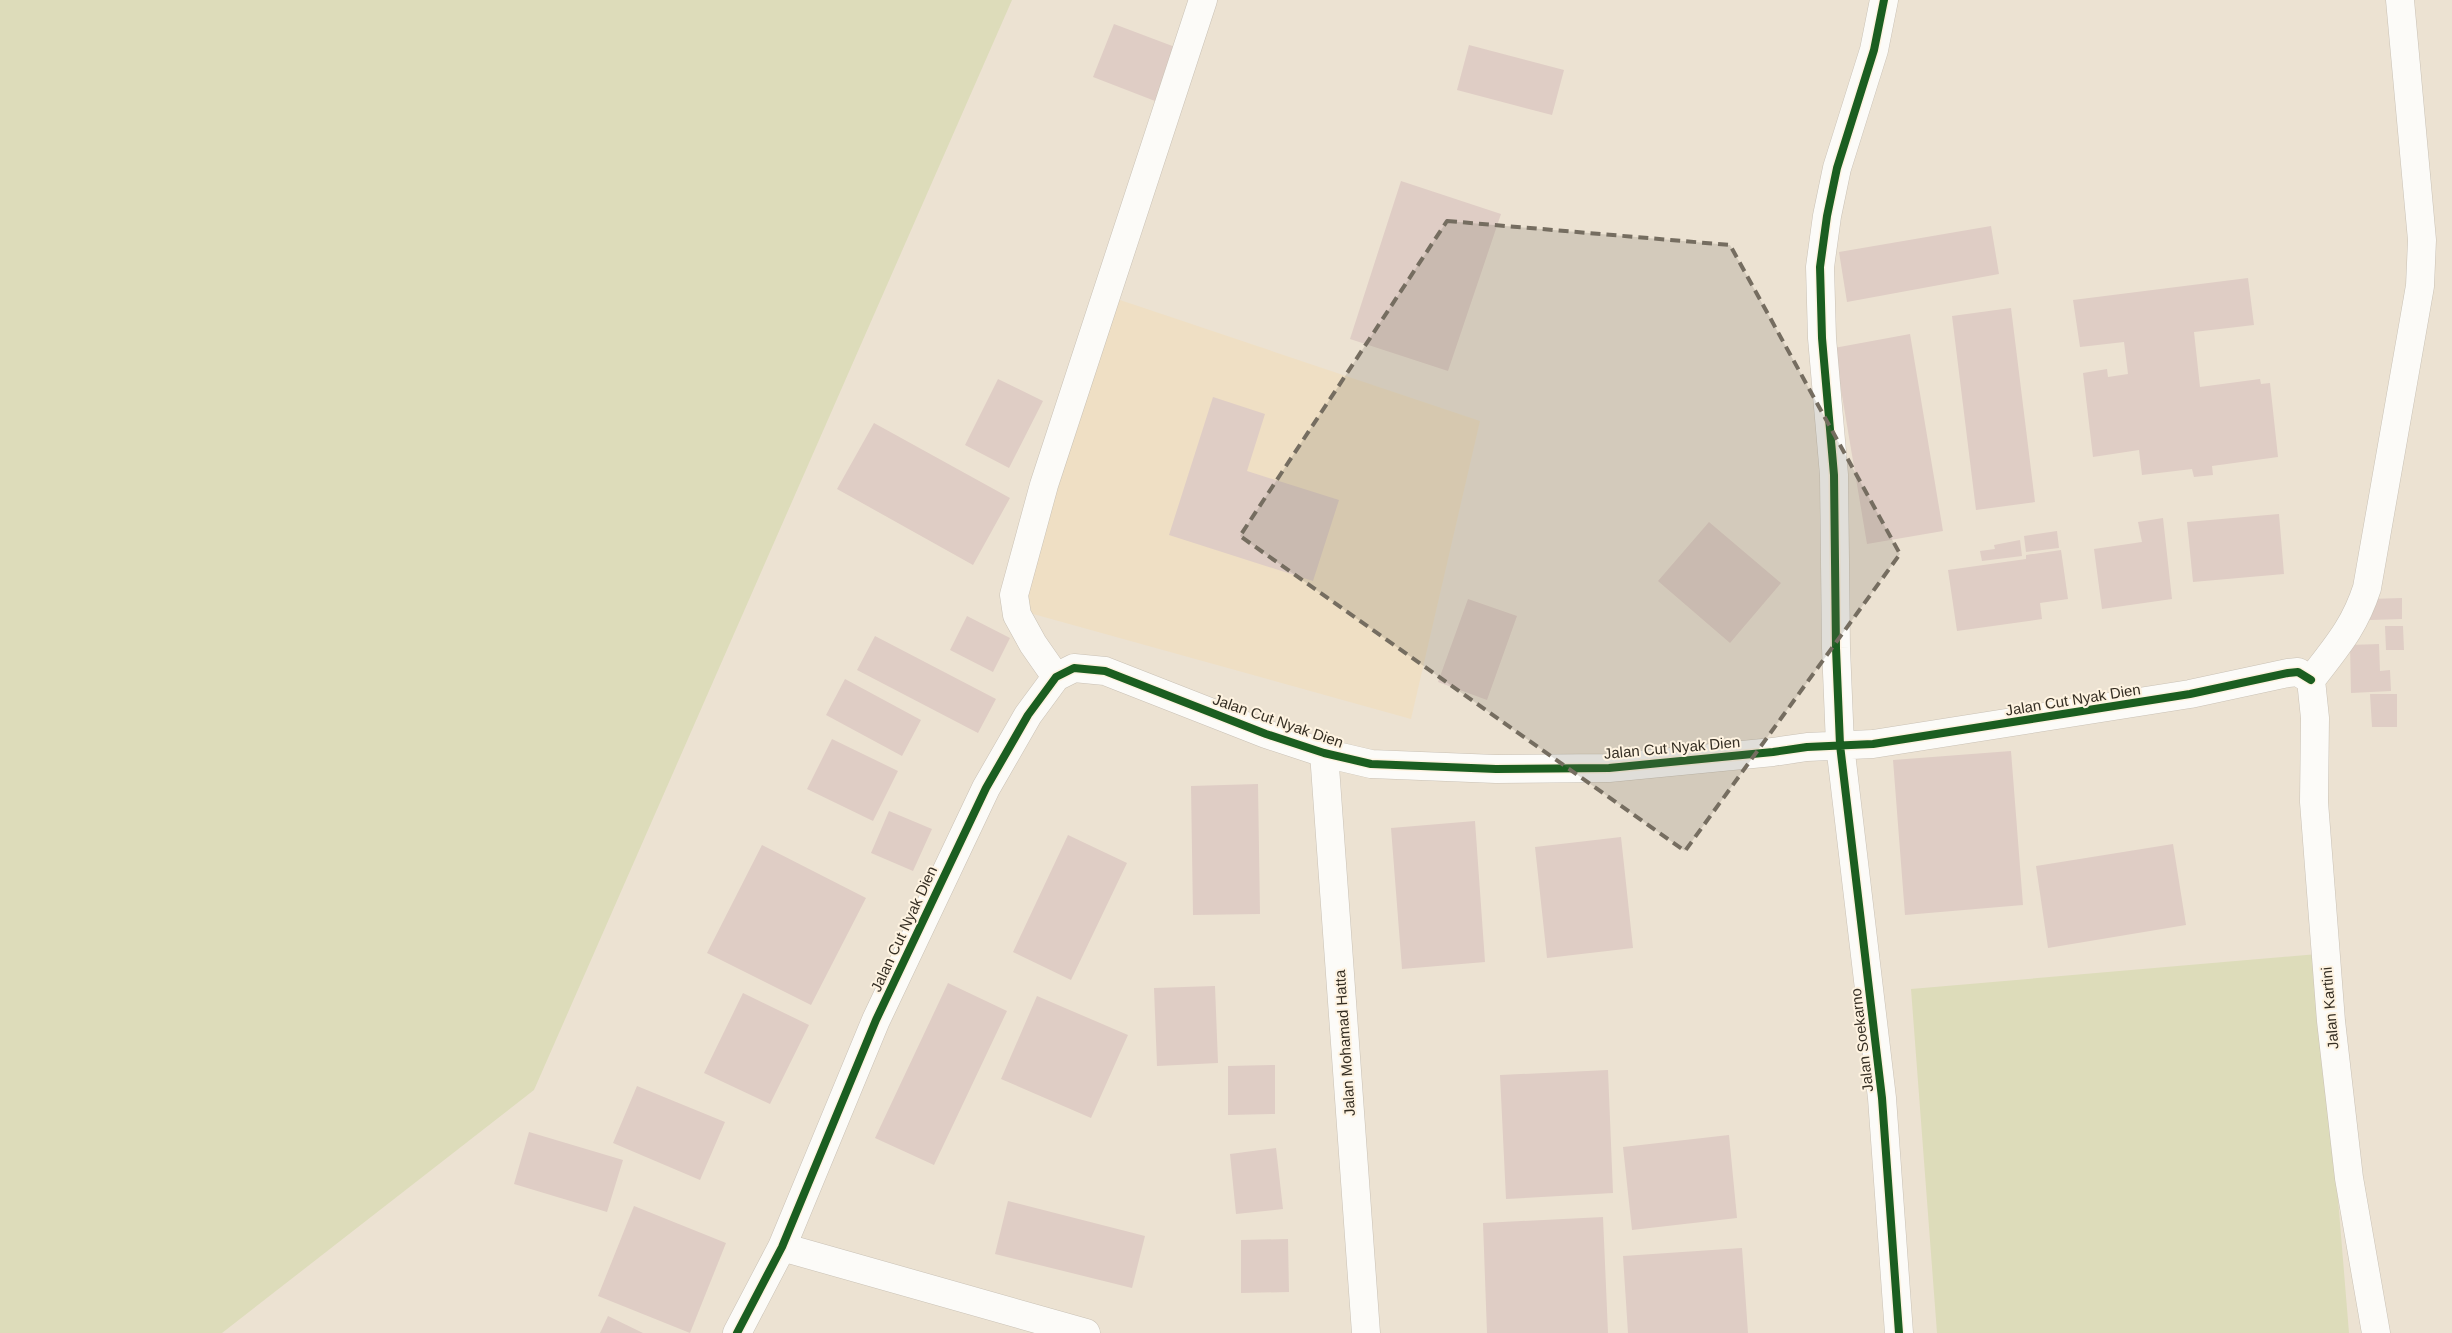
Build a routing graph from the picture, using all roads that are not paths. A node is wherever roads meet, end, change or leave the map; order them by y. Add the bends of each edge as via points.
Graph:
1 (1203, 0) edge
2 (1884, 0) edge
3 (2400, 0) edge
4 (1056, 677) junction
5 (2311, 680) junction
6 (1840, 745) junction
7 (1324, 753) junction
8 (782, 1247) junction
9 (738, 1333) edge
10 (1086, 1333) edge
11 (1366, 1333) edge
12 (1899, 1333) edge
13 (2376, 1333) edge

1 - 4 street via 1044,485 1014,595 1017,615
2 - 6 street, Jalan Soekarno via 1874,50 1837,168 1820,267 1822,338 1834,475
3 - 5 street via 2422,232 2420,286 2367,588 2350,630
4 - 7 street, Jalan Cut Nyak Dien via 1074,668 1105,671 1266,734
4 - 8 street, Jalan Cut Nyak Dien via 1028,715 986,788 876,1020
5 - 6 street, Jalan Cut Nyak Dien via 2298,672 2288,672 2068,716 1874,744
5 - 13 street, Jalan Kartini via 2315,718 2314,802 2331,1021 2349,1178
6 - 7 street, Jalan Cut Nyak Dien via 1609,768 1496,769 1371,764
6 - 12 street, Jalan Soekarno via 1882,1098
7 - 11 street, Jalan Mohamad Hatta
8 - 9 street, Jalan Cut Nyak Dien
8 - 10 street

